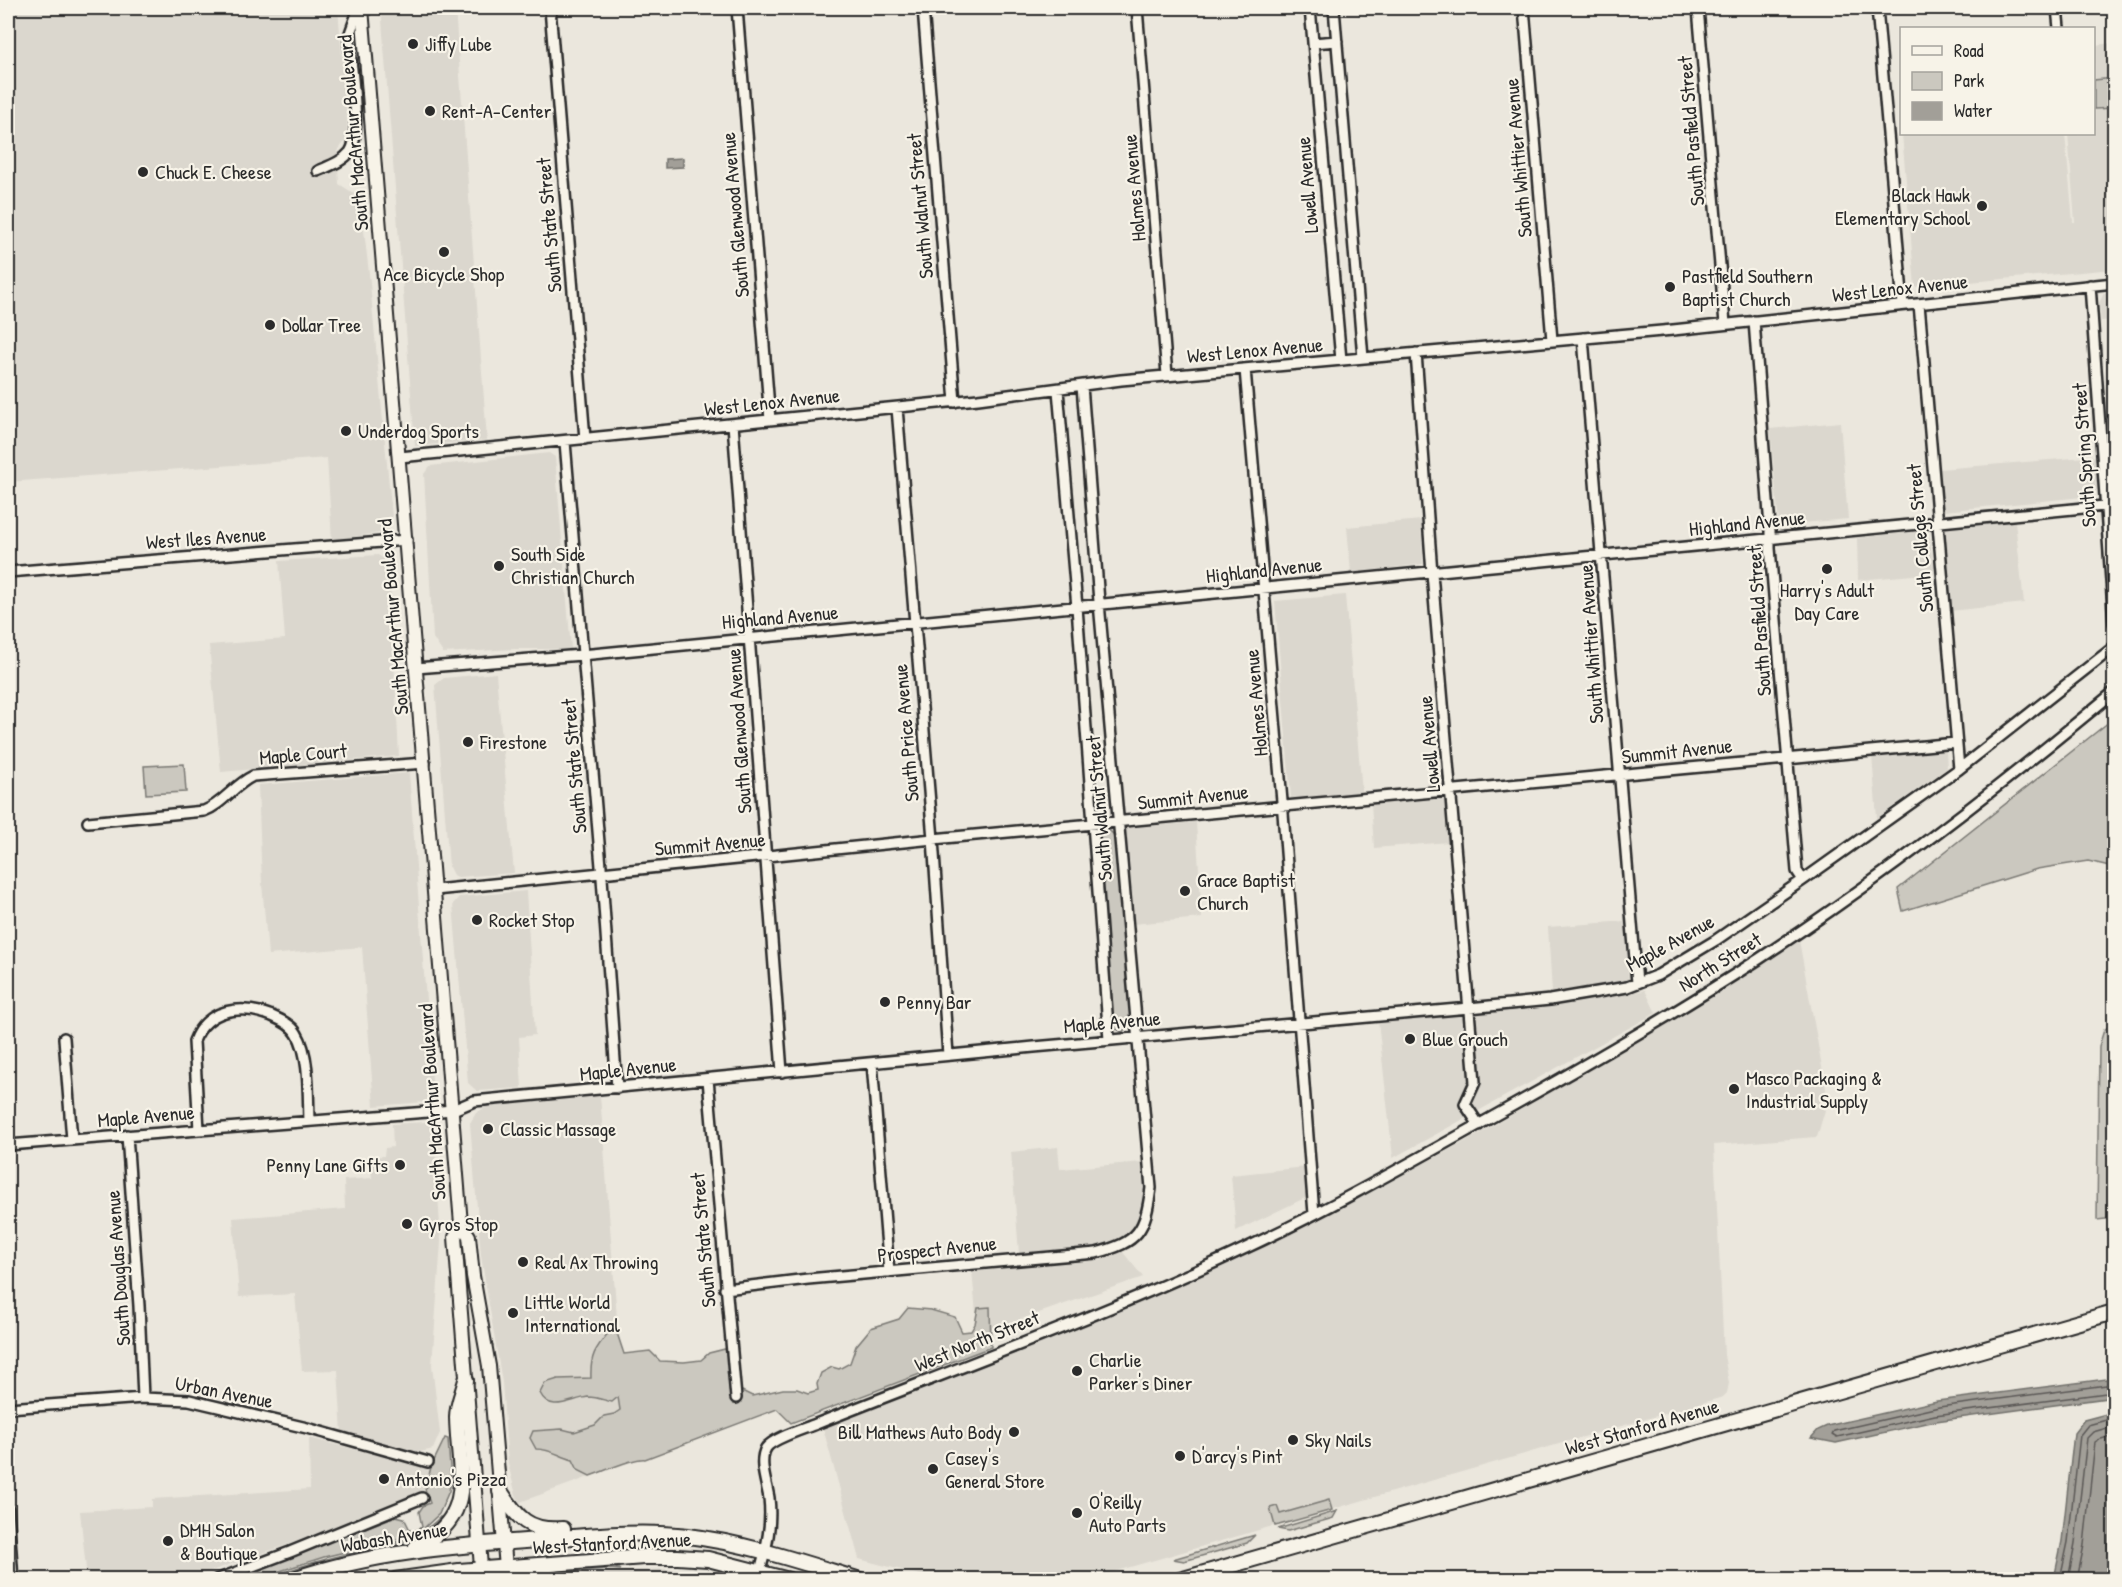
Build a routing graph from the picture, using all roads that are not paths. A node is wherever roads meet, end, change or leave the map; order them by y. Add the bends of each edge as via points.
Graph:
1 (360, 8) edge
2 (550, 8) edge
3 (736, 8) edge
4 (923, 8) edge
5 (1137, 8) edge
6 (1310, 8) edge
7 (1334, 8) edge
8 (1524, 8) edge
9 (1698, 8) edge
10 (1877, 8) edge
11 (2057, 8) edge
12 (2059, 27) edge
13 (1337, 41) junction
14 (1313, 43) junction
15 (318, 171) dead end
16 (2115, 283) edge
17 (2090, 285) junction
18 (1919, 304) junction
19 (1903, 305) junction
20 (1754, 321) junction
21 (1725, 324) junction
22 (1583, 338) junction
23 (1552, 340) junction
24 (1416, 353) junction
25 (1363, 358) junction
26 (1341, 360) junction
27 (1245, 369) junction
28 (1167, 370) junction
29 (1082, 386) junction
30 (1058, 390) junction
31 (954, 402) junction
32 (897, 408) junction
33 (770, 420) junction
34 (733, 424) junction
35 (585, 439) junction
36 (565, 442) junction
37 (400, 458) junction
38 (2110, 505) edge
39 (1936, 522) junction
40 (1770, 539) junction
41 (407, 540) junction
42 (1602, 556) junction
43 (8, 572) edge
44 (1432, 573) junction
45 (1264, 588) junction
46 (1099, 604) junction
47 (1077, 606) junction
48 (916, 622) junction
49 (2115, 623) edge
50 (750, 638) junction
51 (2115, 646) edge
52 (582, 655) junction
53 (416, 668) junction
54 (2115, 692) edge
55 (1956, 743) junction
56 (1787, 759) junction
57 (425, 763) junction
58 (1959, 769) junction
59 (1619, 775) junction
60 (1451, 790) junction
61 (1282, 806) junction
62 (88, 822) dead end
63 (1119, 823) junction
64 (1094, 825) junction
65 (933, 839) junction
66 (767, 857) junction
67 (601, 872) junction
68 (1803, 880) junction
69 (435, 890) junction
70 (1637, 983) junction
71 (1469, 1008) junction
72 (1300, 1024) junction
73 (64, 1038) dead end
74 (1137, 1038) junction
75 (1109, 1040) junction
76 (948, 1055) junction
77 (872, 1063) junction
78 (782, 1072) junction
79 (708, 1079) junction
80 (617, 1088) junction
81 (453, 1110) junction
82 (309, 1121) junction
83 (1479, 1125) junction
84 (199, 1130) junction
85 (127, 1135) junction
86 (72, 1140) junction
87 (8, 1145) edge
88 (1314, 1214) junction
89 (461, 1224) junction
90 (1142, 1226) joint
91 (889, 1272) junction
92 (725, 1289) junction
93 (2115, 1312) edge
94 (466, 1380) junction
95 (143, 1398) junction
96 (736, 1398) dead end
97 (8, 1408) edge
98 (428, 1462) dead end
99 (500, 1491) junction
100 (422, 1498) dead end
101 (8, 1509) edge
102 (623, 1533) junction
103 (504, 1542) junction
104 (479, 1544) junction
105 (765, 1552) junction
106 (394, 1553) junction
107 (555, 1564) junction
108 (760, 1571) junction
109 (506, 1574) edge
110 (481, 1575) edge
111 (13, 1580) edge
112 (216, 1580) edge
113 (291, 1580) edge
114 (395, 1580) edge
115 (535, 1580) edge
116 (789, 1580) edge
117 (860, 1580) edge
118 (1180, 1580) edge

1 - 15 street via 349,42 354,144 343,158
1 - 37 main road, South MacArthur Boulevard
2 - 35 street, South State Street
3 - 33 street, South Glenwood Avenue
4 - 31 street, South Walnut Street
5 - 28 street, Holmes Avenue
6 - 14 street, Lowell Avenue
7 - 13 street
8 - 23 street, South Whittier Avenue
9 - 21 street, South Pasfield Street
10 - 19 street
11 - 12 street
13 - 14 street
13 - 25 street
14 - 26 street, Lowell Avenue
16 - 17 street, West Lenox Avenue
17 - 18 street, West Lenox Avenue
17 - 38 street, South Spring Street
18 - 19 street, West Lenox Avenue
18 - 39 street, South College Street
19 - 20 street, West Lenox Avenue
20 - 21 street, West Lenox Avenue
20 - 40 street, South Pasfield Street
21 - 22 street, West Lenox Avenue
22 - 23 street, West Lenox Avenue
22 - 42 street, South Whittier Avenue
23 - 24 street, West Lenox Avenue
24 - 25 street, West Lenox Avenue
24 - 44 street, Lowell Avenue
25 - 26 street, West Lenox Avenue
26 - 27 street, West Lenox Avenue
27 - 28 street, West Lenox Avenue
27 - 45 street, Holmes Avenue
28 - 29 street, West Lenox Avenue
29 - 30 street, West Lenox Avenue
29 - 46 street, South Walnut Street
30 - 31 street, West Lenox Avenue
30 - 47 street, South Walnut Street
31 - 32 street, West Lenox Avenue
32 - 33 street, West Lenox Avenue
32 - 48 street, South Price Avenue
33 - 34 street, West Lenox Avenue
34 - 35 street, West Lenox Avenue
34 - 50 street, South Glenwood Avenue
35 - 36 street, West Lenox Avenue
36 - 37 street, West Lenox Avenue
36 - 52 street, South State Street
37 - 41 main road, South MacArthur Boulevard
38 - 39 street, Highland Avenue
38 - 49 street, South Spring Street
39 - 40 street, Highland Avenue
39 - 55 street, South College Street
40 - 42 street, Highland Avenue
40 - 56 street, South Pasfield Street
41 - 43 street, West Iles Avenue
41 - 53 main road, South MacArthur Boulevard
42 - 44 street, Highland Avenue
42 - 59 street, South Whittier Avenue
44 - 45 street, Highland Avenue
44 - 60 street, Lowell Avenue
45 - 46 street, Highland Avenue
45 - 61 street, Holmes Avenue
46 - 47 street, Highland Avenue
46 - 63 street, South Walnut Street
47 - 48 street, Highland Avenue
47 - 64 street, South Walnut Street
48 - 50 street, Highland Avenue
48 - 65 street, South Price Avenue
50 - 52 street, Highland Avenue
50 - 66 street, South Glenwood Avenue
51 - 58 street, Maple Avenue
52 - 53 street, Highland Avenue
52 - 67 street, South State Street
53 - 57 main road, South MacArthur Boulevard
54 - 83 street, North Street via 1959,817 1777,947 1640,1033
55 - 56 street, Summit Avenue
55 - 58 street, South College Street
56 - 59 street, Summit Avenue
56 - 68 street, South Pasfield Street via 1797,871
57 - 62 street, Maple Court via 253,776 204,811
57 - 69 main road, South MacArthur Boulevard
58 - 68 street, Maple Avenue
59 - 60 street, Summit Avenue
59 - 70 street, South Whittier Avenue
60 - 61 street, Summit Avenue
60 - 71 street, Lowell Avenue
61 - 63 street, Summit Avenue
61 - 72 street, Holmes Avenue
63 - 64 street, Summit Avenue
63 - 74 street, South Walnut Street
64 - 65 street, Summit Avenue
64 - 75 street, South Walnut Street
65 - 66 street, Summit Avenue
65 - 76 street, South Price Avenue
66 - 67 street, Summit Avenue
66 - 78 street, South Glenwood Avenue
67 - 69 street, Summit Avenue
67 - 80 street, South State Street
68 - 70 street, Maple Avenue via 1716,940 1658,975
69 - 81 main road, South MacArthur Boulevard
70 - 71 street, Maple Avenue via 1614,991
71 - 72 street, Maple Avenue
71 - 83 street, Lowell Avenue via 1475,1082 1465,1104
72 - 74 street, Maple Avenue
72 - 88 street, Holmes Avenue
73 - 86 street
74 - 75 street, Maple Avenue
74 - 90 street, South Walnut Street via 1151,1188
75 - 76 street, Maple Avenue
76 - 77 street, Maple Avenue
77 - 78 street, Maple Avenue
77 - 91 street
78 - 79 street, Maple Avenue
79 - 80 street, Maple Avenue
79 - 92 street, South State Street
80 - 81 street, Maple Avenue via 474,1101
81 - 82 street, Maple Avenue
81 - 89 main road, South MacArthur Boulevard
82 - 84 street, Maple Avenue
82 - 84 street via 304,1057 298,1036 279,1019 239,1009 208,1019 194,1041
83 - 88 street, North Street
84 - 85 street, Maple Avenue
85 - 86 street, Maple Avenue
85 - 95 street, South Douglas Avenue
86 - 87 street, Maple Avenue
88 - 105 street, West North Street via 1208,1266 773,1443 766,1448 763,1467 770,1519
89 - 94 main road, South MacArthur Boulevard via 455,1237
89 - 99 main road, South MacArthur Boulevard via 470,1236 489,1366
90 - 91 street, Prospect Avenue via 1128,1242 1096,1253
91 - 92 street, Prospect Avenue
92 - 96 street, South State Street
93 - 118 main road, West Stanford Avenue
94 - 104 main road, South MacArthur Boulevard
94 - 106 main road via 457,1414 462,1477 458,1505 439,1533 414,1548
95 - 97 street, Urban Avenue
95 - 98 street, Urban Avenue via 189,1400
99 - 102 main road via 519,1517 540,1529 608,1525
99 - 103 main road, South MacArthur Boulevard
100 - 112 street
101 - 111 street
102 - 103 main road, West Stanford Avenue
102 - 105 main road, West Stanford Avenue via 689,1536
103 - 104 main road, Wabash Avenue
103 - 109 main road, South MacArthur Boulevard
104 - 106 main road, Wabash Avenue
104 - 110 main road, South MacArthur Boulevard
105 - 108 street, West North Street
105 - 117 main road, West Stanford Avenue
106 - 113 main road, Wabash Avenue
107 - 108 main road, West Stanford Avenue via 678,1557 708,1559
107 - 109 main road, West Stanford Avenue
107 - 115 main road
108 - 116 main road, West Stanford Avenue
109 - 110 main road
110 - 114 main road

